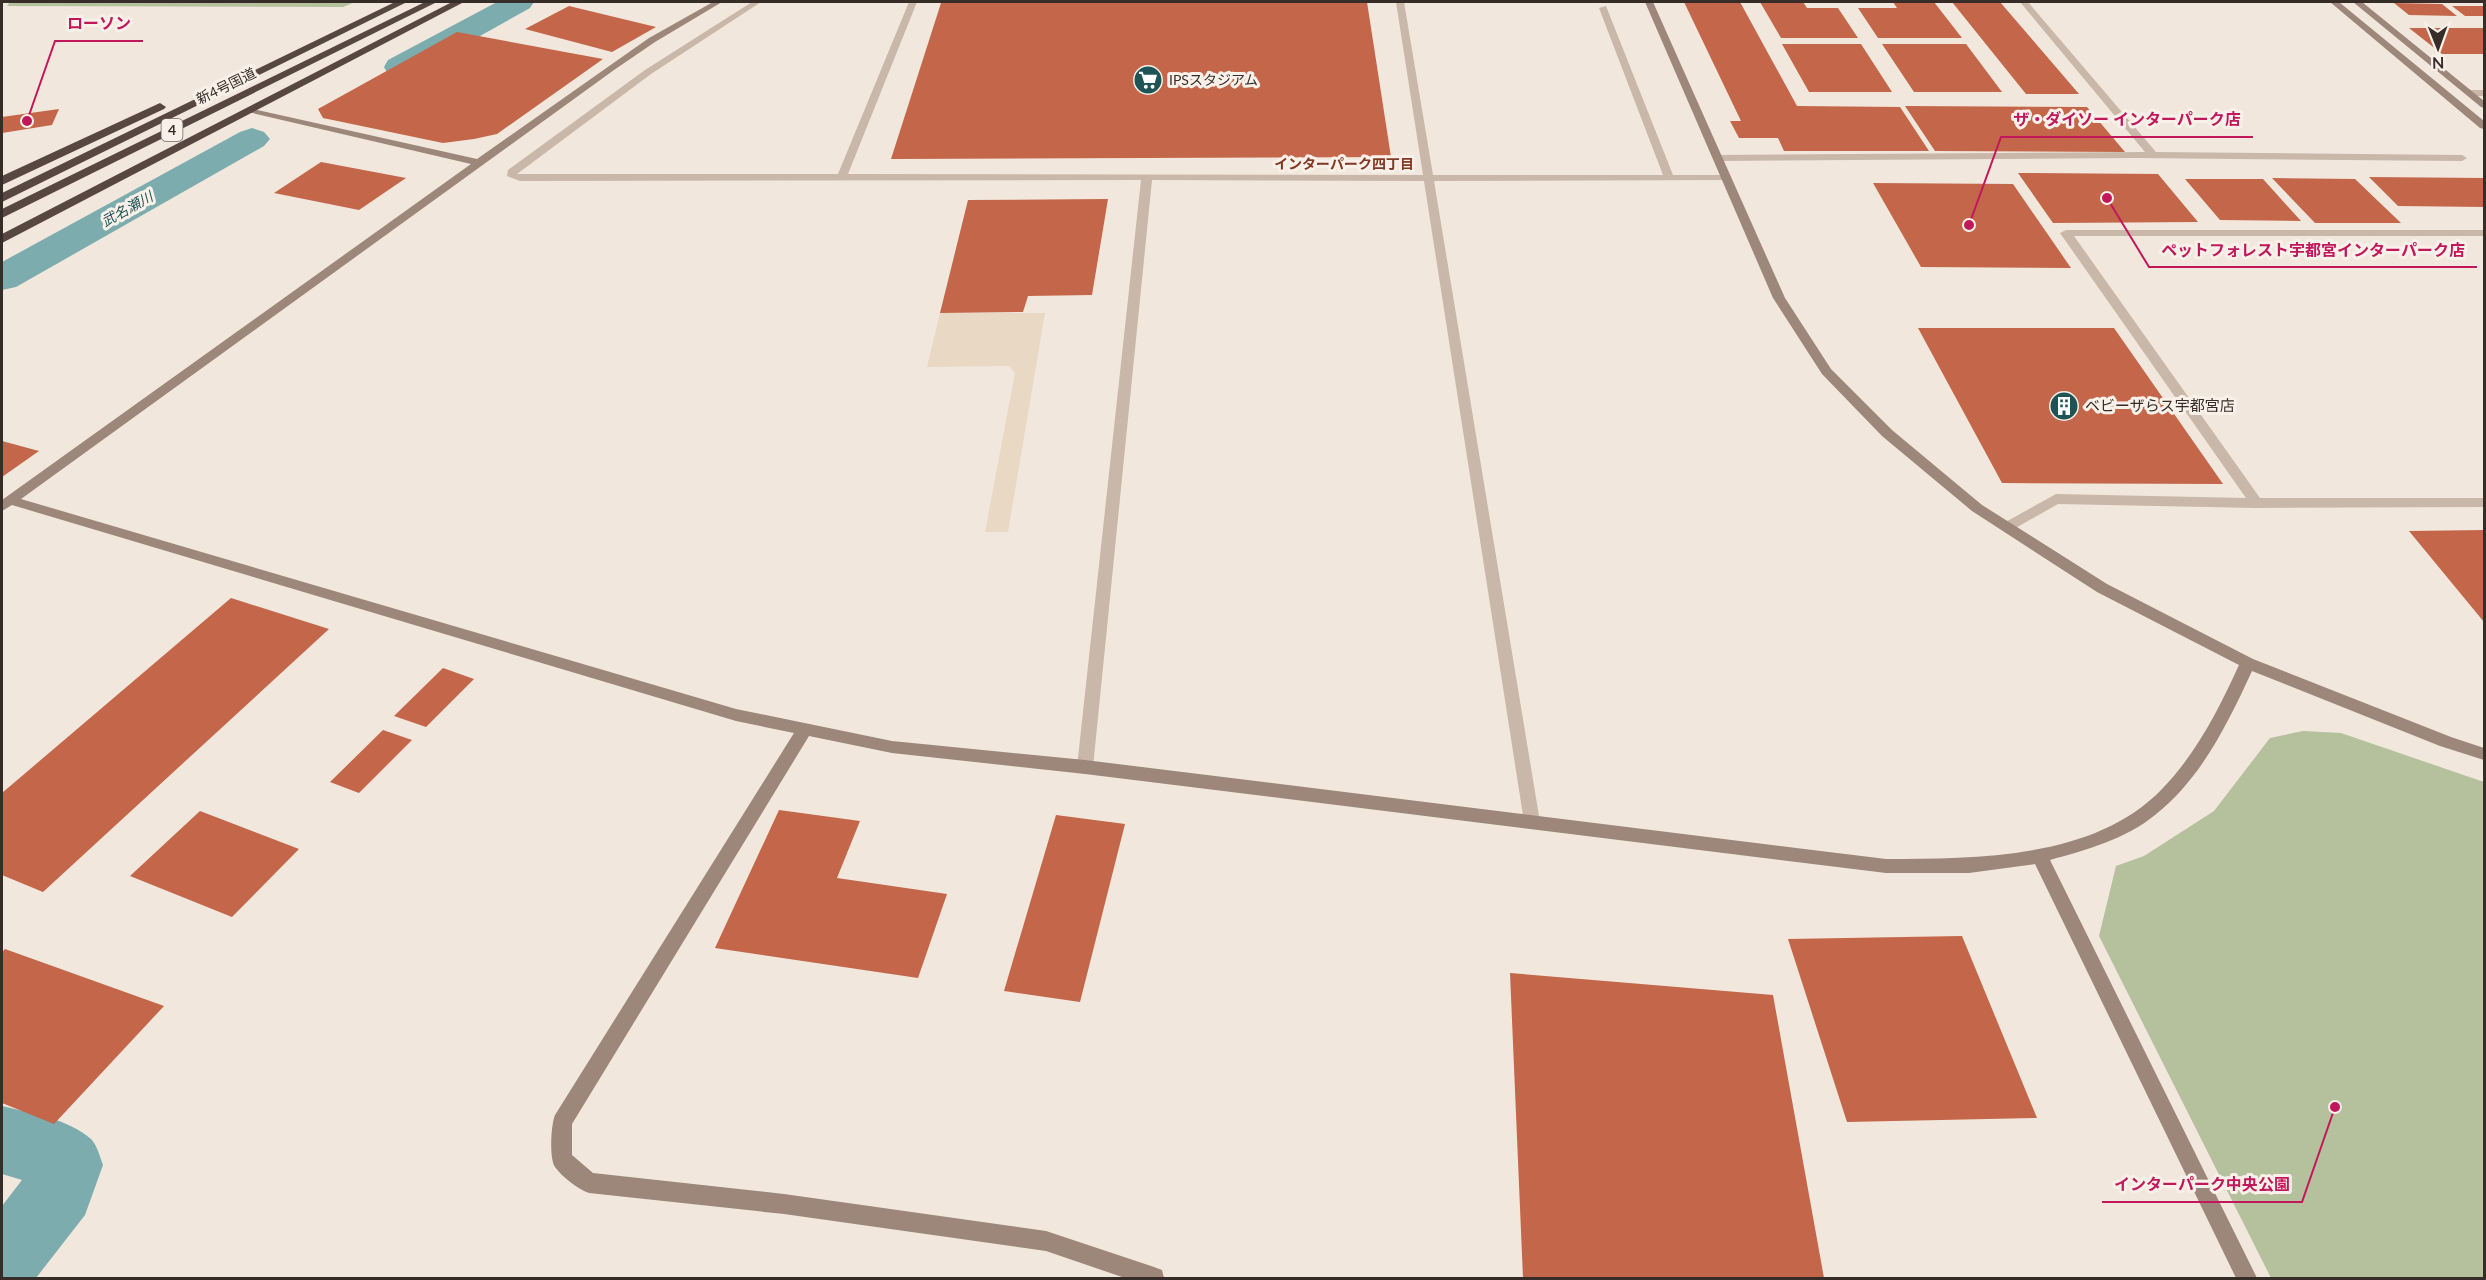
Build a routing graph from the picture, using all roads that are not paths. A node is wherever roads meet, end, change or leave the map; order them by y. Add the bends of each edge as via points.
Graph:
1 (377, 2) edge
2 (402, 2) edge
3 (432, 2) edge
4 (459, 2) edge
5 (718, 2) edge
6 (757, 2) edge
7 (913, 2) edge
8 (1400, 2) edge
9 (1648, 2) edge
10 (2024, 2) edge
11 (2334, 2) edge
12 (2357, 2) edge
13 (1603, 8) dead end
14 (2470, 93) junction
15 (2484, 93) edge
16 (2484, 105) edge
17 (251, 110) junction
18 (2484, 126) edge
19 (2152, 155) junction
20 (1718, 158) junction
21 (2462, 158) dead end
22 (480, 163) junction
23 (842, 177) junction
24 (1147, 178) junction
25 (1429, 178) junction
26 (1669, 178) junction
27 (1726, 178) junction
28 (2, 181) edge
29 (2, 198) edge
30 (2, 214) edge
31 (2484, 233) edge
32 (2, 239) edge
33 (6, 503) edge
34 (2256, 503) junction
35 (2484, 503) edge
36 (2007, 527) junction
37 (2248, 663) junction
38 (804, 731) junction
39 (2484, 754) edge
40 (1085, 767) junction
41 (1532, 822) junction
42 (2040, 855) junction
43 (1154, 1278) edge
44 (2247, 1278) edge

1 - 28 highway
2 - 29 highway, 新4号国道 / 4
3 - 30 highway, 新4号国道 / 4
4 - 17 highway
5 - 22 street via 619,62
6 - 23 street via 648,72 512,172 512,176
7 - 23 street
8 - 25 street
9 - 20 street
10 - 19 street
11 - 18 street
12 - 14 street
13 - 26 street
14 - 15 street
14 - 16 street
17 - 22 street
17 - 32 highway
19 - 20 street
19 - 21 street
20 - 27 street
22 - 33 street
23 - 24 street
24 - 25 street
24 - 40 street
25 - 26 street
25 - 41 street
26 - 27 street
27 - 36 street via 1779,298 1826,371 1887,433 1977,508
31 - 34 street via 2066,233
33 - 38 street via 736,715
34 - 35 street
34 - 36 street via 2056,499
36 - 37 street via 2102,588
37 - 39 street
37 - 42 street via 2199,757 2166,796 2124,826
38 - 40 street via 892,747
38 - 43 street via 562,1122 562,1160 589,1183 784,1204 1046,1242
40 - 41 street
41 - 42 street via 1886,866 1969,866
42 - 44 street

